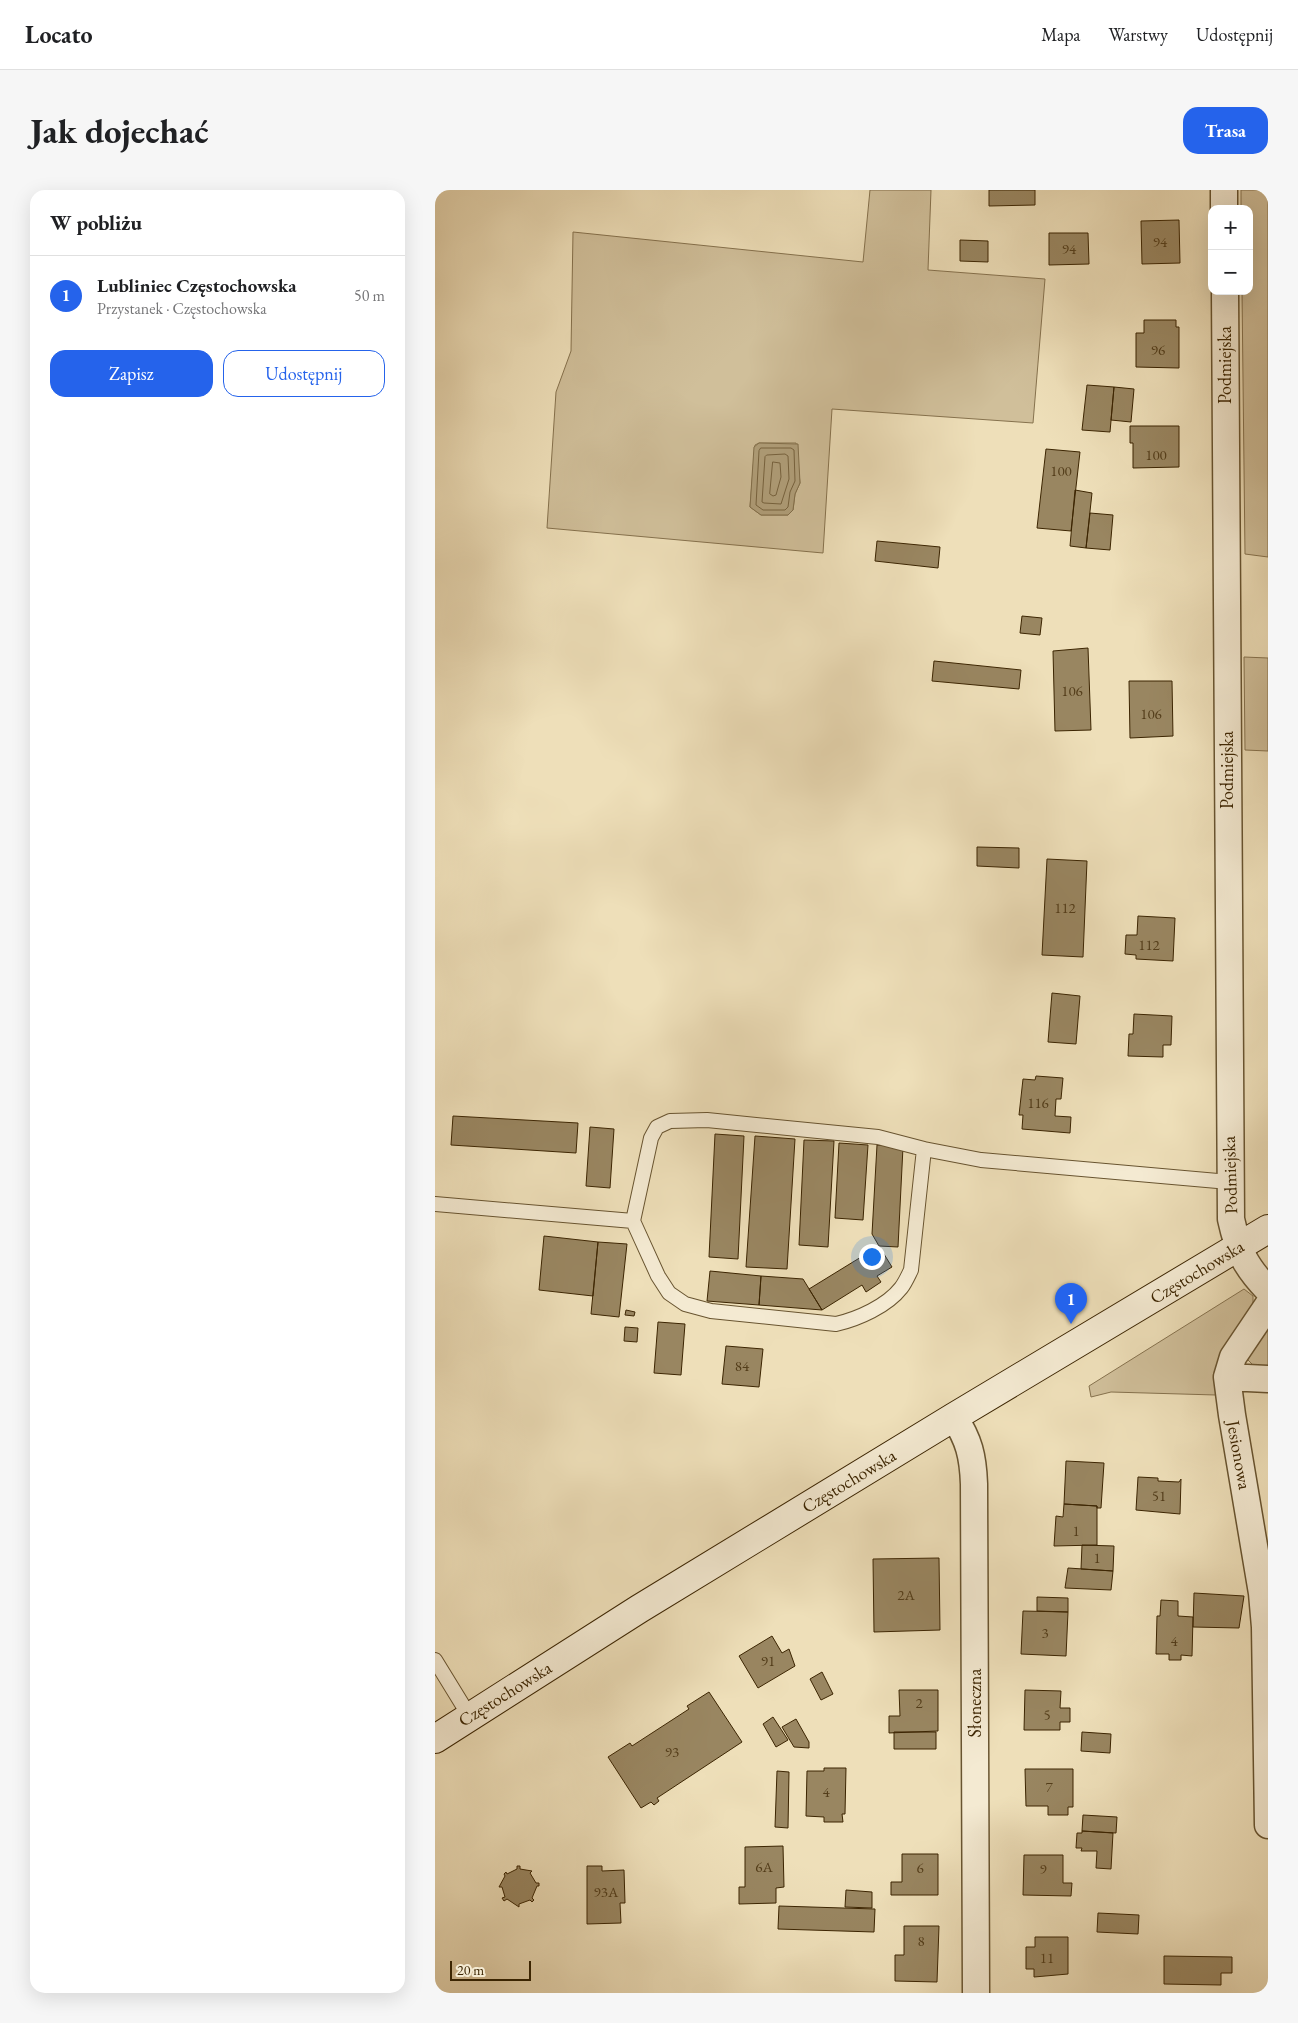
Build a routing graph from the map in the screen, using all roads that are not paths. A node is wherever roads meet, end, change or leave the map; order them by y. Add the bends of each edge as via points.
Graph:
1 (1224, 190) edge
2 (1224, 205) edge
3 (1225, 295) edge
4 (924, 1149) junction
5 (1229, 1182) junction
6 (435, 1204) edge
7 (633, 1221) junction
8 (1268, 1229) edge
9 (1238, 1248) junction
10 (1268, 1290) edge
11 (1268, 1305) edge
12 (1227, 1378) junction
13 (1268, 1379) edge
14 (954, 1417) junction
15 (435, 1660) edge
16 (470, 1716) junction
17 (435, 1739) edge
18 (1268, 1825) edge
19 (976, 1993) edge

1 - 2 street
3 - 5 street, Podmiejska
4 - 5 lane via 981,1160
4 - 7 lane via 878,1137 707,1120 670,1121 657,1127 651,1138
4 - 7 lane via 911,1270 903,1286 892,1298 852,1320 836,1324 711,1311 685,1304 669,1293 658,1276
5 - 9 street, Podmiejska via 1231,1219
6 - 7 lane
8 - 9 main road, Częstochowska
9 - 10 street, Podmiejska via 1253,1275
9 - 14 main road, Częstochowska
11 - 12 street, Jesionowa via 1233,1357
12 - 13 street
12 - 18 street, Jesionowa via 1262,1594
14 - 16 main road, Częstochowska
14 - 19 street, Słoneczna via 969,1446 974,1484
15 - 16 lane
16 - 17 main road, Częstochowska

